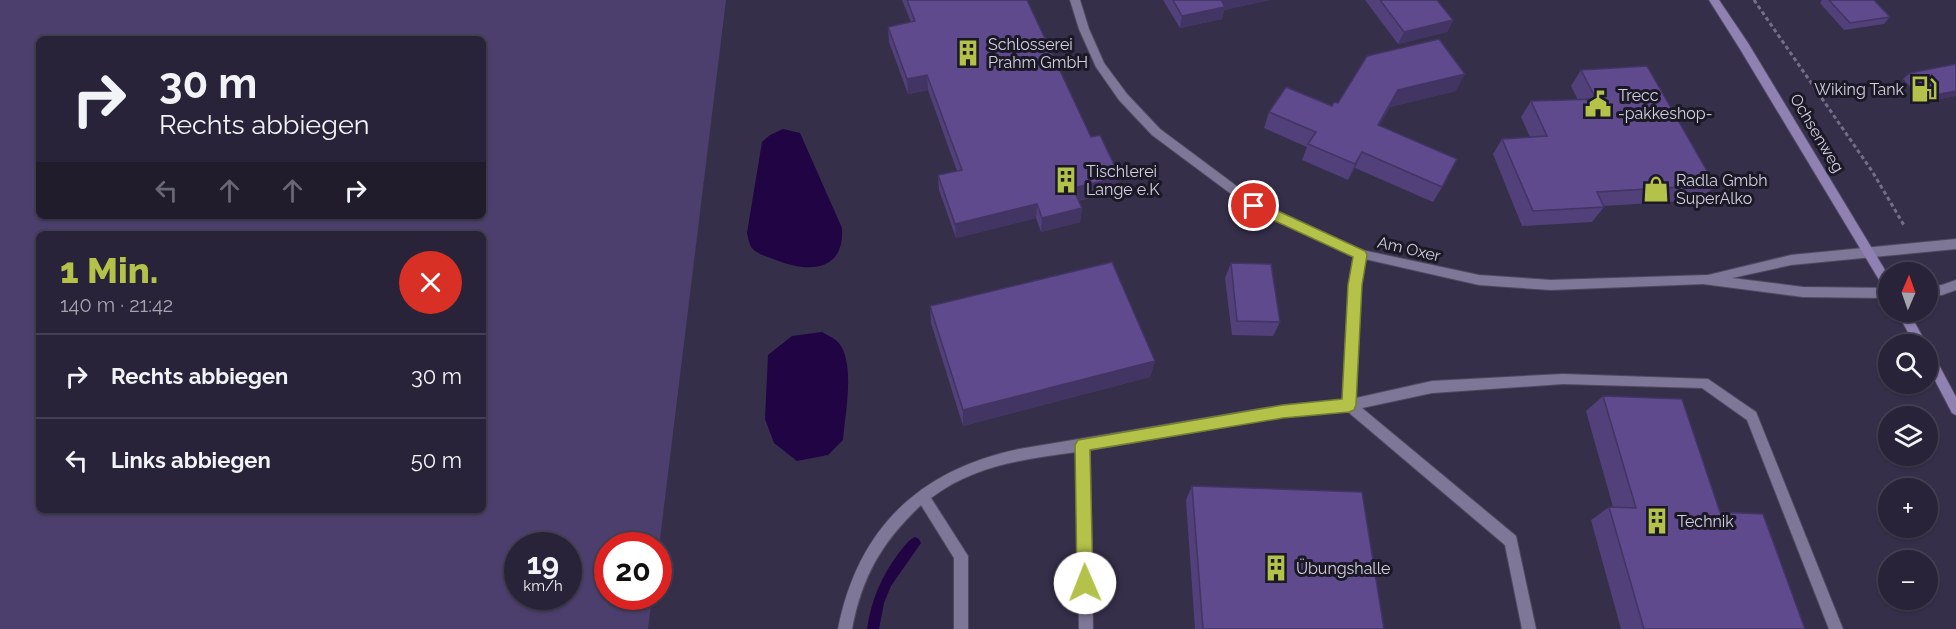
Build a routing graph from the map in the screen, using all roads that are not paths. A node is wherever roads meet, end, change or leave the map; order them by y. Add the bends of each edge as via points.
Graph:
1 (1075, 0) edge
2 (1714, 0) edge
3 (1956, 244) edge
4 (1870, 253) junction
5 (1360, 255) junction
6 (1878, 267) edge
7 (1703, 279) junction
8 (1956, 285) edge
9 (1938, 290) edge
10 (1878, 293) edge
11 (1938, 375) edge
12 (1349, 405) junction
13 (1956, 410) edge
14 (1083, 445) junction
15 (922, 496) junction
16 (845, 629) edge
17 (962, 629) edge
18 (1086, 629) edge
19 (1529, 629) edge
20 (1836, 629) edge

1 - 5 street, Am Oxer via 1100,64 1123,97 1156,132 1254,206
2 - 4 main road, Ochsenweg
3 - 4 street, Am Oxer
4 - 6 main road, Ochsenweg
4 - 7 street, Am Oxer via 1791,260
5 - 7 street, Am Oxer via 1491,281 1551,285
5 - 12 street
7 - 10 street, Am Oxer via 1803,291
8 - 9 street
11 - 13 main road
12 - 14 street via 1283,411
12 - 19 street via 1510,541
12 - 20 street via 1432,387 1563,379 1704,383 1752,416
14 - 15 street via 1019,454 959,472
14 - 18 street
15 - 16 street via 893,523 868,559 847,612
15 - 17 street via 961,556

